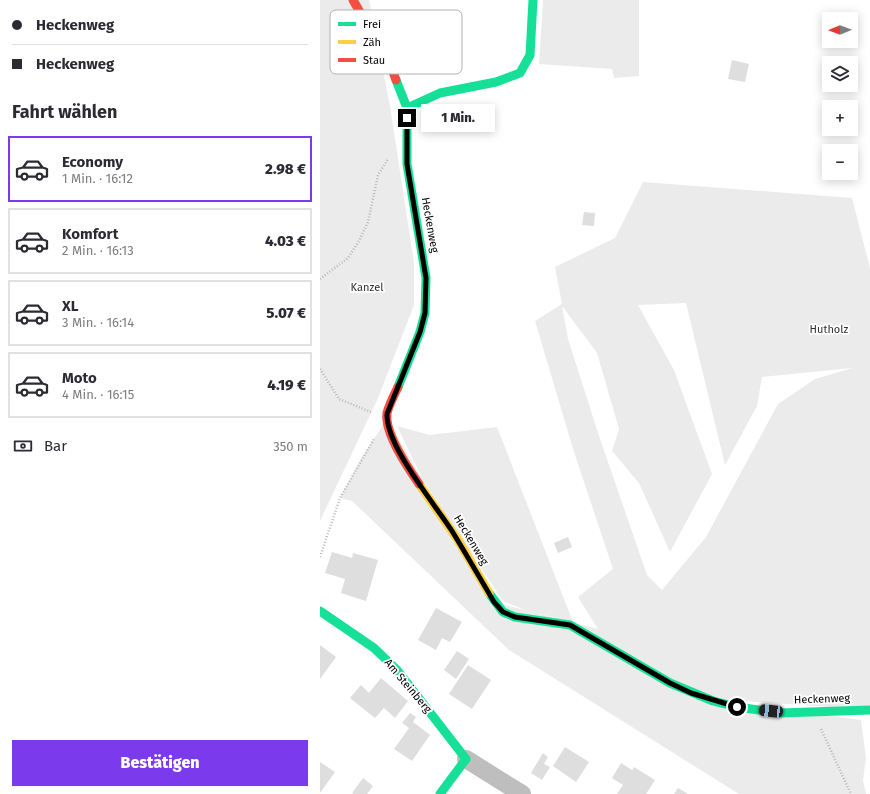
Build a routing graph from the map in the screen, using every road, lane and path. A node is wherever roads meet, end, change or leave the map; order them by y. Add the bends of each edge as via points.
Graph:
1 (353, 0) edge
2 (533, 0) edge
3 (359, 10) edge
4 (394, 74) edge
5 (407, 108) junction
6 (390, 155) dead end
7 (320, 279) edge
8 (320, 369) edge
9 (387, 419) junction
10 (320, 557) edge
11 (320, 612) edge
12 (870, 710) edge
13 (808, 711) junction
14 (466, 759) junction
15 (440, 794) edge
16 (522, 794) edge
17 (851, 794) edge

1 - 3 street, Heckenweg
2 - 5 street via 530,55 520,73 513,78 440,93
4 - 5 street, Heckenweg
5 - 9 street, Heckenweg via 407,164 426,278 425,313
6 - 7 path via 378,174 368,222 359,241 348,258
8 - 9 path via 340,398
9 - 10 path via 362,457 340,498
9 - 13 street, Heckenweg via 393,441 452,531 494,602 503,612 515,617 570,625 670,683 713,701 737,707 780,712
11 - 14 street, Am Steinberg via 374,648 397,670
12 - 13 street, Heckenweg
13 - 17 path via 815,716
14 - 15 street
14 - 16 street, Am Steinberg

